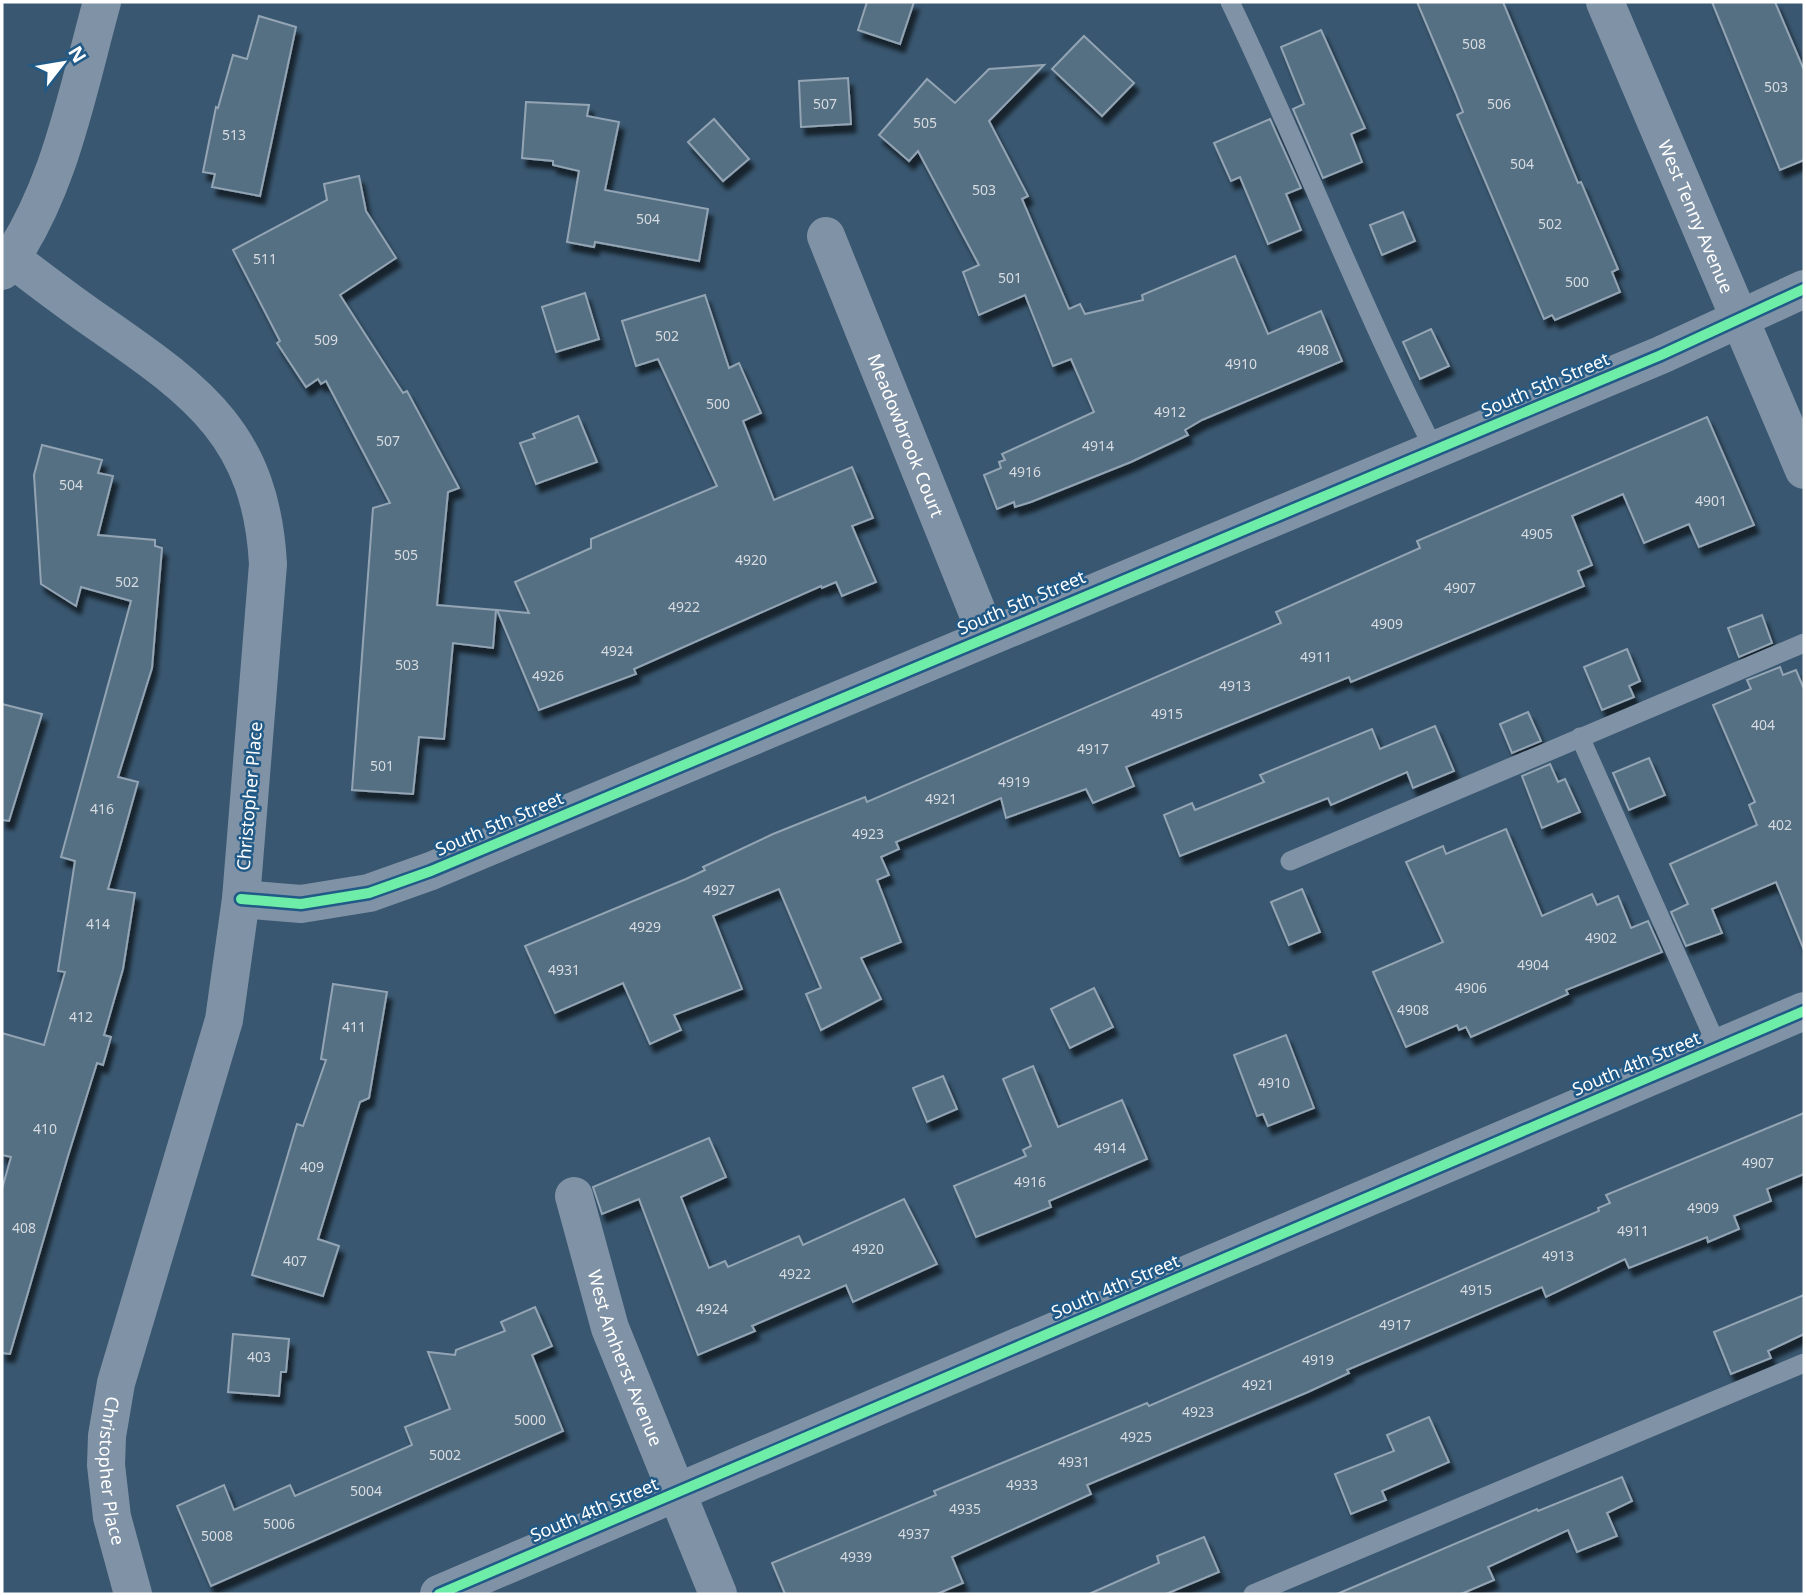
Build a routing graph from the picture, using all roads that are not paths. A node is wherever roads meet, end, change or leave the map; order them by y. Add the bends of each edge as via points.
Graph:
1 (102, 2) edge
2 (1230, 2) edge
3 (1610, 3) edge
4 (826, 236) dead end
5 (7, 264) edge
6 (1804, 289) edge
7 (1739, 316) junction
8 (1434, 449) junction
9 (1804, 470) edge
10 (987, 636) junction
11 (1804, 643) edge
12 (1580, 737) junction
13 (1290, 861) dead end
14 (241, 899) junction
15 (1804, 1011) edge
16 (1718, 1048) junction
17 (574, 1196) dead end
18 (1804, 1363) edge
19 (675, 1493) junction
20 (133, 1594) edge
21 (439, 1594) edge
22 (718, 1594) edge
23 (1253, 1594) edge

1 - 5 street via 38,212
2 - 8 lane via 1392,367
3 - 7 street, West Tenny Avenue
4 - 10 street, Meadowbrook Court
5 - 14 street, Christopher Place via 163,368 208,407 230,434 259,496 268,564
6 - 7 street, South 5th Street
7 - 8 street, South 5th Street via 1661,355
7 - 9 street, West Tenny Avenue
8 - 10 street, South 5th Street
10 - 14 street, South 5th Street via 369,893 301,904
11 - 12 lane
12 - 13 lane
12 - 16 lane
14 - 20 street, Christopher Place via 224,1020 116,1383 107,1436 112,1517
15 - 16 street, South 4th Street
16 - 19 street, South 4th Street
17 - 19 street, West Amherst Avenue via 610,1328
18 - 23 lane
19 - 21 street, South 4th Street
19 - 22 street, West Amherst Avenue

